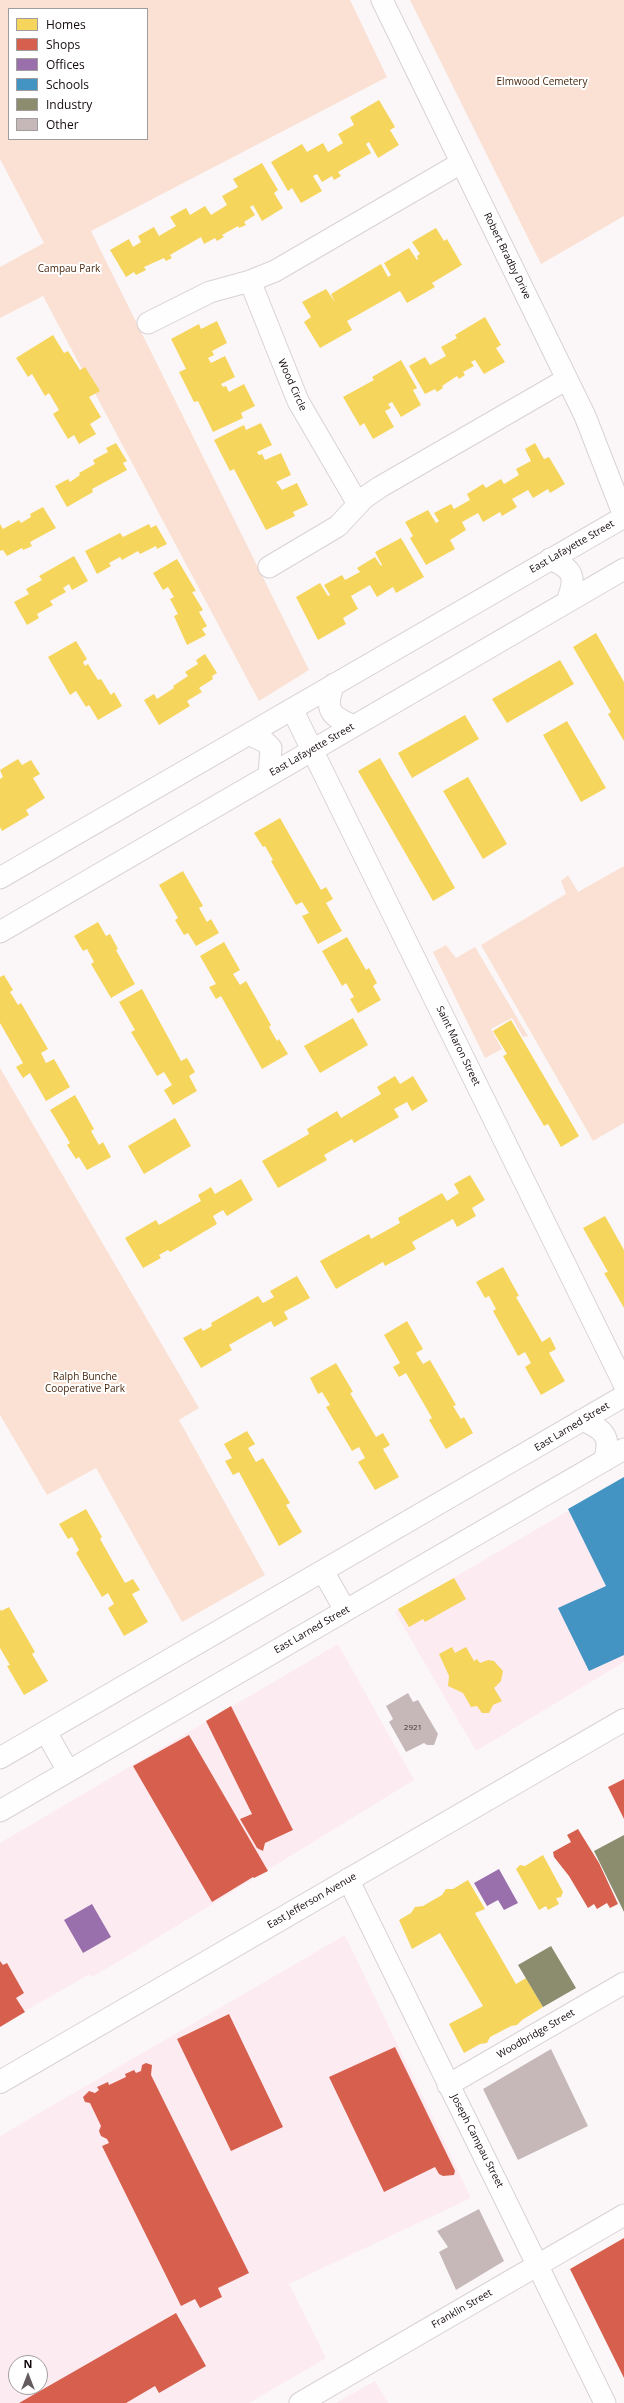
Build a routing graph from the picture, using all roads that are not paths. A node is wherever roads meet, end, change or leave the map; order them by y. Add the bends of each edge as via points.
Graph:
1 (382, 0) edge
2 (461, 163) junction
3 (250, 281) junction
4 (148, 323) dead end
5 (567, 379) junction
6 (358, 504) junction
7 (624, 516) edge
8 (550, 559) junction
9 (270, 567) dead end
10 (624, 569) edge
11 (567, 602) junction
12 (334, 684) junction
13 (292, 709) junction
14 (354, 726) junction
15 (249, 734) junction
16 (313, 750) junction
17 (269, 775) junction
18 (0, 878) edge
19 (0, 932) edge
20 (624, 1384) edge
21 (624, 1396) edge
22 (582, 1420) junction
23 (624, 1449) edge
24 (604, 1461) junction
25 (323, 1571) junction
26 (345, 1610) junction
27 (624, 1720) edge
28 (46, 1732) junction
29 (0, 1758) edge
30 (68, 1771) junction
31 (0, 1811) edge
32 (348, 1879) junction
33 (624, 1983) edge
34 (0, 2082) edge
35 (448, 2084) junction
36 (624, 2215) edge
37 (538, 2265) junction
38 (300, 2403) edge
39 (605, 2403) edge

1 - 2 street, Robert Bradby Drive
2 - 3 street via 275,271
2 - 5 street, Robert Bradby Drive
3 - 4 street via 210,292
3 - 6 street, Wood Circle via 298,401
5 - 6 street via 380,487
5 - 7 street, Robert Bradby Drive via 585,416
6 - 9 street via 338,526
7 - 8 street, East Lafayette Street
8 - 11 street via 566,565 573,576 573,586
8 - 12 street, East Lafayette Street
10 - 11 street, East Lafayette Street
11 - 14 street, East Lafayette Street
12 - 13 street, East Lafayette Street
12 - 14 street via 328,698 328,708 335,717
13 - 15 street, East Lafayette Street
13 - 16 street, Saint Maron Street
14 - 16 street, East Lafayette Street
15 - 17 street via 271,748
15 - 18 street, East Lafayette Street
16 - 17 street, East Lafayette Street
16 - 20 street, Saint Maron Street
17 - 19 street, East Lafayette Street
21 - 22 street, East Larned Street
22 - 24 street via 595,1426 606,1436 608,1448
22 - 25 street, East Larned Street
23 - 24 street, East Larned Street
24 - 26 street, East Larned Street
25 - 26 street
25 - 28 street, East Larned Street
26 - 30 street, East Larned Street
27 - 32 main road, East Jefferson Avenue
28 - 29 street, East Larned Street
28 - 30 street
30 - 31 street, East Larned Street
32 - 34 main road, East Jefferson Avenue
32 - 35 street, Joseph Campau Street
33 - 35 street, Woodbridge Street
35 - 37 street, Joseph Campau Street
36 - 37 street, Franklin Street
37 - 38 street, Franklin Street
37 - 39 street, Joseph Campau Street

